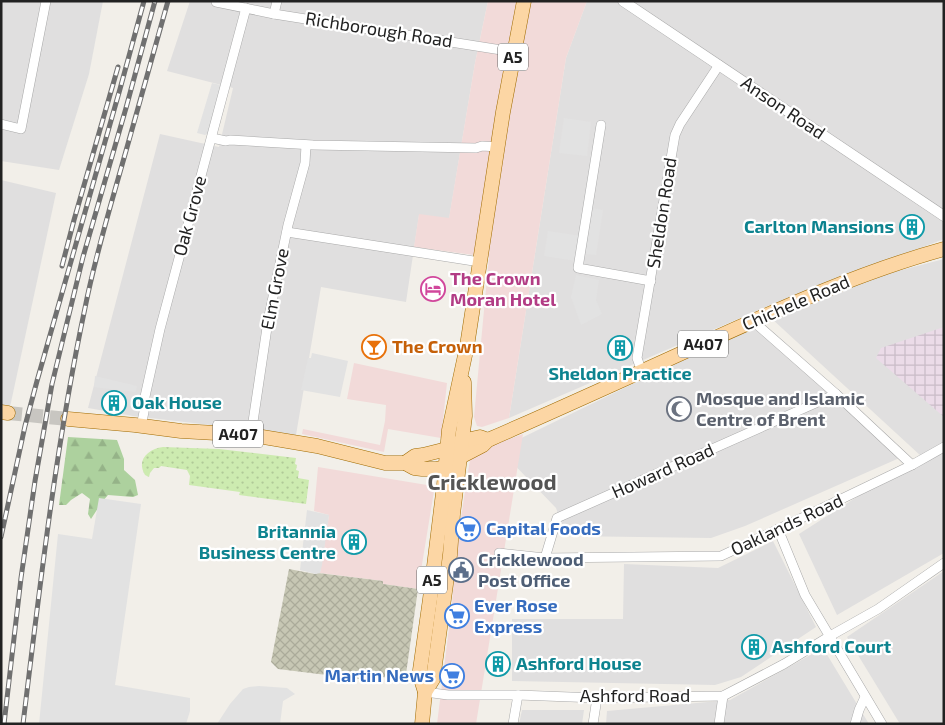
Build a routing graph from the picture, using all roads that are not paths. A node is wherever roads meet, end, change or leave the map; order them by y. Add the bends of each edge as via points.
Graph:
1 (46, 1) edge
2 (277, 1) edge
3 (524, 1) edge
4 (623, 1) edge
5 (216, 2) edge
6 (246, 8) junction
7 (274, 14) junction
8 (514, 52) junction
9 (719, 65) junction
10 (1, 124) edge
11 (601, 125) dead end
12 (212, 138) junction
13 (306, 145) junction
14 (498, 147) junction
15 (944, 216) edge
16 (287, 232) junction
17 (944, 249) edge
18 (480, 262) junction
19 (651, 281) junction
20 (753, 321) junction
21 (463, 364) junction
22 (642, 372) junction
23 (836, 394) junction
24 (68, 419) tunnel mouth
25 (141, 426) junction
26 (251, 435) junction
27 (488, 440) junction
28 (462, 441) junction
29 (944, 447) edge
30 (447, 449) junction
31 (460, 457) junction
32 (405, 463) junction
33 (912, 465) junction
34 (445, 466) junction
35 (778, 529) junction
36 (499, 553) dead end
37 (545, 558) junction
38 (944, 563) edge
39 (830, 636) junction
40 (425, 692) junction
41 (518, 695) junction
42 (723, 696) junction
43 (865, 697) junction
44 (596, 698) junction
45 (422, 724) edge
46 (513, 724) edge
47 (593, 724) edge
48 (719, 724) edge
49 (855, 724) edge
50 (882, 724) edge

1 - 10 street via 21,129
2 - 7 street
3 - 8 main road, A5
4 - 9 street, Anson Road
5 - 6 street, Richborough Road
6 - 7 street, Richborough Road
6 - 12 street, Oak Grove
7 - 8 street, Richborough Road
8 - 14 main road, A5
9 - 15 street, Anson Road
9 - 19 street, Sheldon Road via 675,135
11 - 19 street via 578,268
12 - 13 street
12 - 25 street, Oak Grove via 163,319
13 - 14 street
13 - 16 street, Elm Grove via 305,163
14 - 18 main road, A5
16 - 18 street
16 - 26 street, Elm Grove via 268,322
17 - 20 main road, Chichele Road / A407 via 868,273
18 - 21 main road, A5
19 - 22 street, Sheldon Road via 638,358
20 - 22 main road, Chichele Road / A407
20 - 23 street
21 - 28 main road, A5 via 465,416
21 - 30 main road, A5 via 448,430
22 - 27 main road, Chichele Road / A407
23 - 33 street
23 - 37 street, Howard Road via 557,518
24 - 25 main road, A407
25 - 26 main road, A407
26 - 32 main road, A407 via 317,446 385,463
27 - 28 main road, Chichele Road / A407 via 480,437
27 - 31 main road, Chichele Road / A407
28 - 30 main road, A407
28 - 31 main road, A5
29 - 33 street, Oaklands Road
30 - 32 main road, A407 via 415,456
30 - 34 main road, A5
31 - 34 main road, A407
31 - 40 main road, A5 via 433,679
32 - 34 main road, A407 via 414,468
33 - 35 street, Oaklands Road
34 - 40 main road, A5 via 420,670
35 - 37 street, Oaklands Road via 721,556
35 - 39 street via 805,595
36 - 37 street, Oaklands Road
38 - 39 street, Ashford Road
39 - 42 street, Ashford Road
39 - 43 street
40 - 41 street, Ashford Road
40 - 45 main road, A5
41 - 44 street, Ashford Road
41 - 46 street
42 - 44 street, Ashford Road
42 - 48 street
43 - 49 street
43 - 50 street
44 - 47 street

